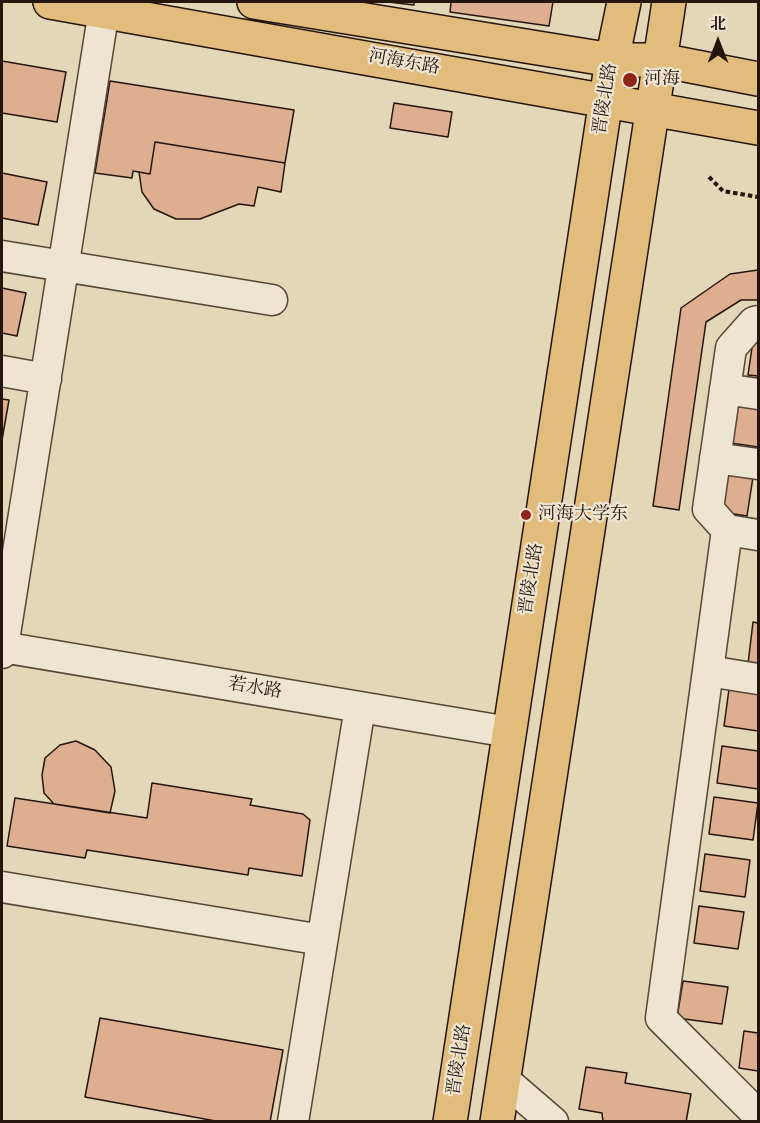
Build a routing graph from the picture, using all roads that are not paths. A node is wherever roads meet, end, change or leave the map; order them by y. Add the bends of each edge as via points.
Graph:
1 (50, 2) edge
2 (254, 2) edge
3 (624, 2) edge
4 (669, 2) edge
5 (104, 10) junction
6 (612, 60) junction
7 (660, 60) junction
8 (759, 79) edge
9 (606, 99) junction
10 (653, 107) junction
11 (759, 128) edge
12 (2, 256) edge
13 (64, 266) junction
14 (272, 300) dead end
15 (759, 321) edge
16 (2, 371) edge
17 (46, 379) junction
18 (725, 389) junction
19 (759, 394) edge
20 (715, 458) junction
21 (759, 464) edge
22 (727, 530) junction
23 (759, 536) edge
24 (2, 649) edge
25 (708, 671) junction
26 (759, 679) edge
27 (360, 707) junction
28 (509, 732) junction
29 (2, 887) edge
30 (322, 940) junction
31 (503, 1079) junction
32 (759, 1115) edge
33 (293, 1122) edge
34 (450, 1122) edge
35 (497, 1122) edge
36 (553, 1122) edge

1 - 5 main road, 河海东路
2 - 6 main road, 河海东路
3 - 6 main road, 晋陵北路
4 - 7 main road
5 - 9 main road, 河海东路
5 - 13 lane
6 - 7 main road, 河海东路
6 - 9 main road, 晋陵北路
7 - 8 main road, 河海东路
7 - 10 main road
9 - 10 main road, 河海东路
9 - 28 main road, 晋陵北路
10 - 11 main road, 河海东路
10 - 31 main road
12 - 13 lane
13 - 14 lane
13 - 17 lane
15 - 18 lane via 731,348
16 - 17 lane
17 - 24 lane
18 - 19 lane
18 - 20 lane
20 - 21 lane
20 - 22 lane via 708,509
22 - 23 lane
22 - 25 lane
24 - 27 lane, 若水路
25 - 26 lane
25 - 32 lane via 661,1018
27 - 28 lane, 若水路
27 - 30 lane
28 - 34 main road, 晋陵北路
29 - 30 lane
30 - 33 lane
31 - 35 main road
31 - 36 lane

